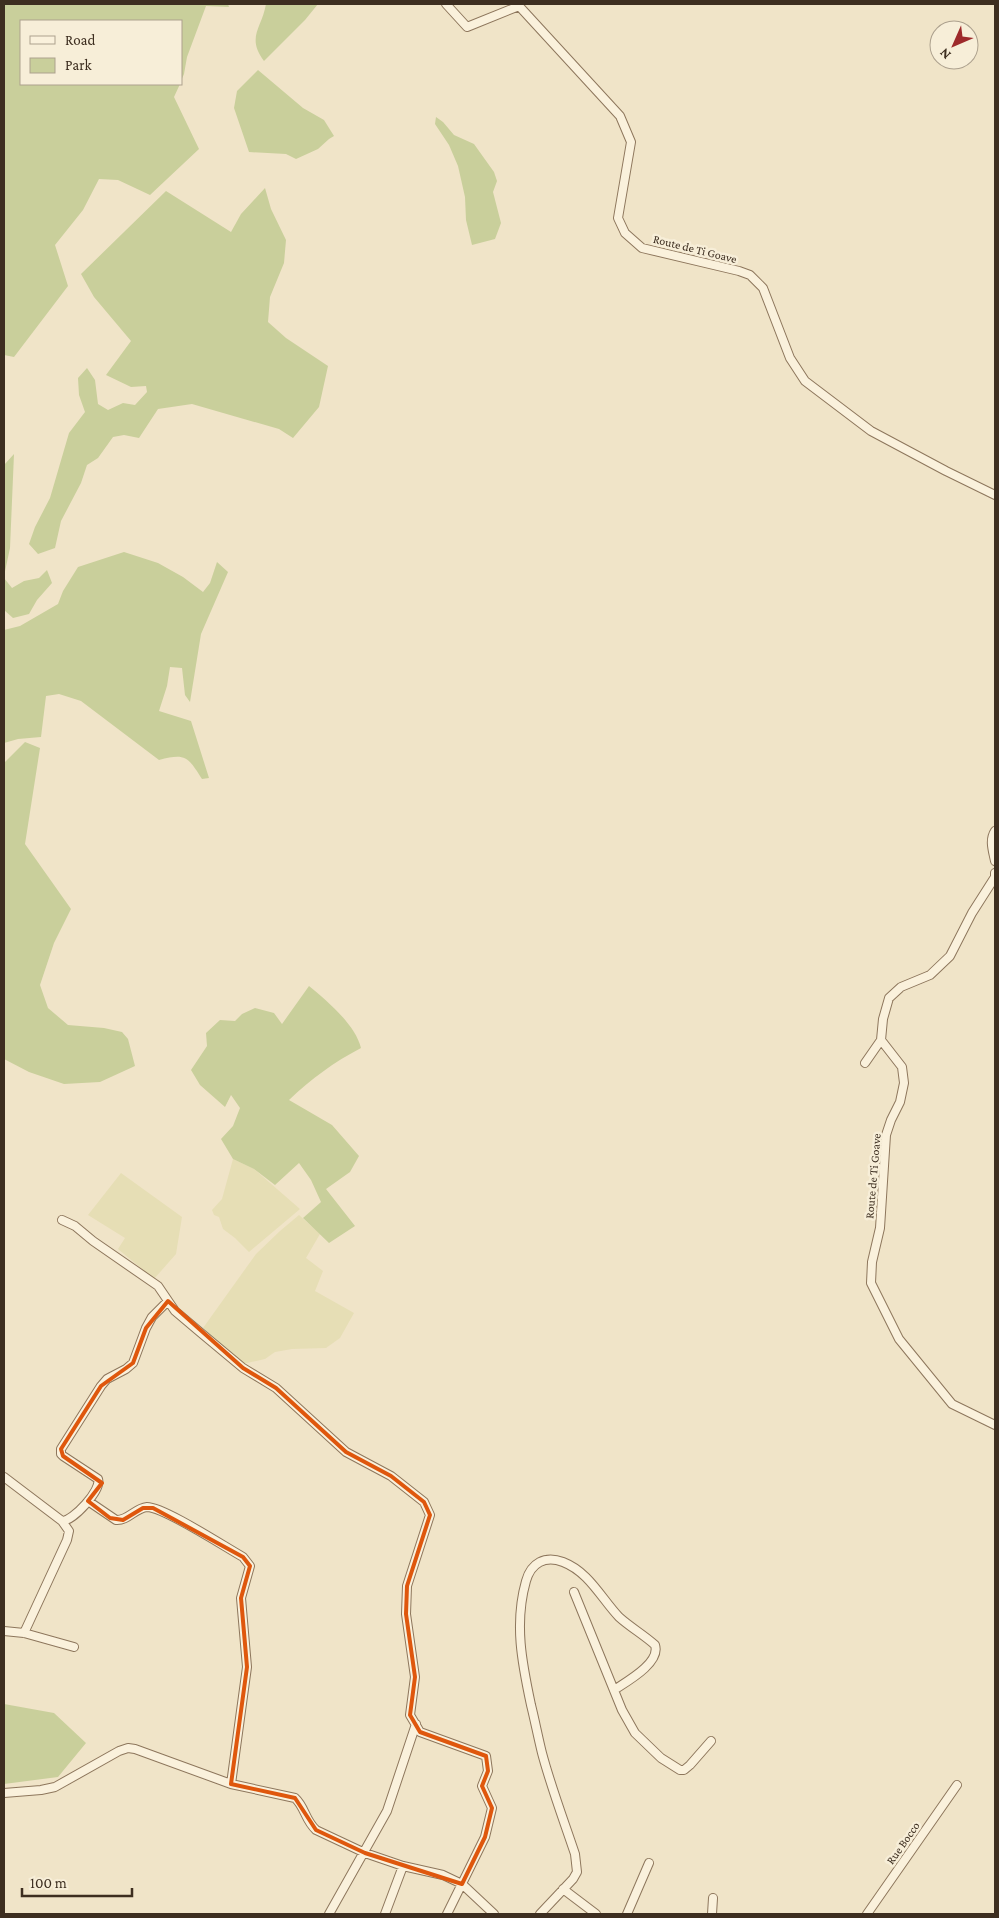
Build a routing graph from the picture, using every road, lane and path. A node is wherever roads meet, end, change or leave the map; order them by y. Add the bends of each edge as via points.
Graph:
1 (446, 4) edge
2 (995, 495) edge
3 (995, 831) edge
4 (995, 861) edge
5 (995, 873) edge
6 (881, 1040) junction
7 (865, 1063) dead end
8 (62, 1220) dead end
9 (168, 1301) junction
10 (995, 1425) edge
11 (4, 1477) edge
12 (88, 1501) junction
13 (62, 1521) junction
14 (574, 1592) dead end
15 (4, 1631) edge
16 (24, 1633) junction
17 (74, 1647) dead end
18 (614, 1690) junction
19 (416, 1724) junction
20 (710, 1741) dead end
21 (231, 1784) junction
22 (957, 1785) dead end
23 (4, 1793) edge
24 (365, 1853) junction
25 (649, 1863) dead end
26 (403, 1866) junction
27 (462, 1884) junction
28 (563, 1889) junction
29 (713, 1898) dead end
30 (329, 1914) edge
31 (385, 1914) edge
32 (447, 1914) edge
33 (494, 1914) edge
34 (540, 1914) edge
35 (596, 1914) edge
36 (626, 1914) edge
37 (712, 1914) edge
38 (867, 1914) edge

1 - 2 street, Route de Ti Goave via 467,27 519,6 620,116 631,142 618,218 636,243 642,248 750,275 763,288 790,358 805,381 870,431
3 - 4 street via 992,845
5 - 6 street via 950,956 930,974 901,987 889,998
6 - 7 street
6 - 10 street, Route de Ti Goave via 902,1066 904,1084 886,1135 880,1228 871,1283 899,1339 952,1404
8 - 9 street via 158,1286
9 - 12 street via 152,1317 133,1363 101,1386 61,1449 63,1456 98,1479 98,1488
9 - 19 street via 175,1311 243,1368 276,1388 346,1452 391,1476 424,1502 430,1515 407,1586 406,1614 415,1677 410,1715
11 - 13 street
12 - 13 street via 72,1518
12 - 21 street via 116,1520 127,1518 143,1508 153,1508 176,1518 248,1562 250,1571 241,1598 247,1667
13 - 16 street via 68,1531 67,1540
14 - 18 street
15 - 16 street
16 - 17 street
18 - 20 street via 635,1733 675,1768 684,1770
18 - 28 street via 640,1673 654,1658 655,1645 619,1616 580,1572 564,1562 542,1559 527,1576 519,1626 521,1654 542,1753 575,1854 577,1872
19 - 24 street via 387,1810
19 - 27 street via 420,1732 486,1756 488,1771 482,1786 492,1808 485,1837
21 - 23 street via 128,1748 54,1787
21 - 24 street via 295,1798 316,1830
22 - 38 street, Rue Bocco
24 - 26 street
24 - 30 street
25 - 36 street
26 - 27 street via 443,1875
26 - 31 street
27 - 32 street
27 - 33 street
28 - 34 street
28 - 35 street
29 - 37 street

